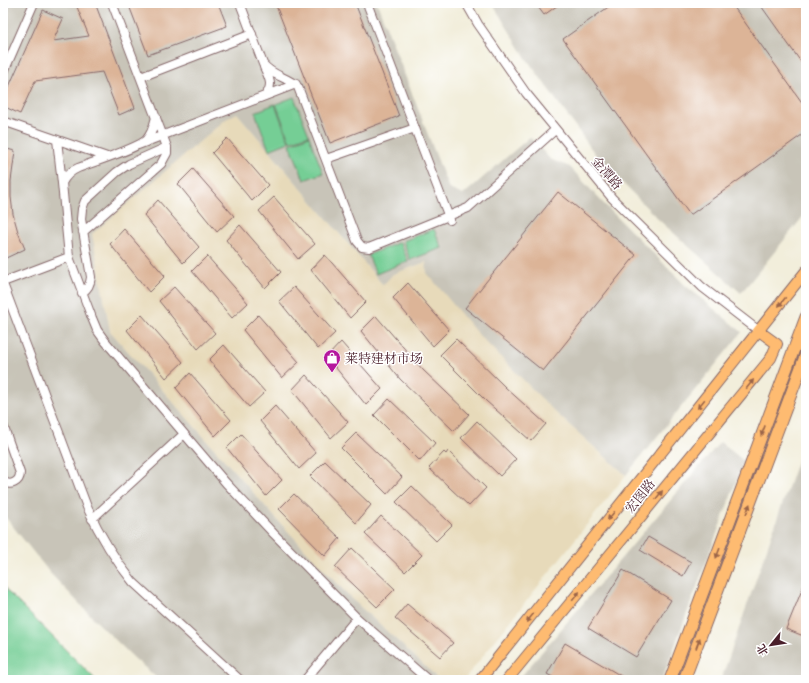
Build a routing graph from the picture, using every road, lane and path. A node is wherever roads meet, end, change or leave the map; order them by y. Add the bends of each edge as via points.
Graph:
1 (34, 3) edge
2 (112, 3) edge
3 (240, 3) edge
4 (367, 3) edge
5 (466, 3) edge
6 (252, 34) junction
7 (263, 64) junction
8 (3, 74) edge
9 (141, 77) junction
10 (296, 84) junction
11 (265, 96) junction
12 (156, 116) junction
13 (3, 121) edge
14 (415, 128) junction
15 (555, 130) junction
16 (163, 136) junction
17 (57, 140) junction
18 (138, 145) junction
19 (167, 147) junction
20 (107, 157) junction
21 (326, 159) junction
22 (62, 183) junction
23 (449, 218) junction
24 (83, 232) junction
25 (69, 257) junction
26 (806, 271) edge
27 (3, 283) edge
28 (82, 293) junction
29 (806, 317) edge
30 (759, 331) junction
31 (791, 357) junction
32 (805, 361) edge
33 (3, 425) edge
34 (184, 434) junction
35 (3, 481) edge
36 (92, 519) junction
37 (358, 618) junction
38 (240, 680) edge
39 (305, 680) edge
40 (428, 680) edge
41 (480, 680) edge
42 (507, 680) edge
43 (670, 680) edge
44 (684, 680) edge

1 - 8 street
2 - 9 street
3 - 6 street
4 - 14 street
5 - 15 street, 金潭路 via 526,93
6 - 7 street
6 - 9 street
7 - 10 street via 268,70
7 - 11 street via 271,86
9 - 12 street
10 - 11 street
10 - 21 street
11 - 16 street
12 - 16 street
12 - 18 street via 150,135
13 - 17 street
14 - 21 street
14 - 23 street
15 - 23 street via 477,201
15 - 30 street, 金潭路 via 612,198 702,287
16 - 18 street
16 - 19 street
17 - 20 street
17 - 22 street
18 - 20 street
19 - 24 street via 161,164
19 - 24 street via 129,164 85,201 81,219
20 - 22 street via 71,172
21 - 23 street via 357,241 362,247 369,248
22 - 25 street
24 - 28 street via 91,277 90,284
25 - 27 street
25 - 28 street
26 -> 30 main road, 宏图路
27 - 36 street
28 - 34 street via 101,336
29 - 31 highway
30 -> 41 main road, 宏图路
42 -> 30 main road, 宏图路 via 771,358 777,344
31 - 32 street
31 -> 43 highway
44 -> 32 highway
33 - 35 street via 20,476 9,484
34 - 36 street
34 - 37 street via 269,529
36 - 38 street via 133,582
37 - 39 street
37 - 40 street

